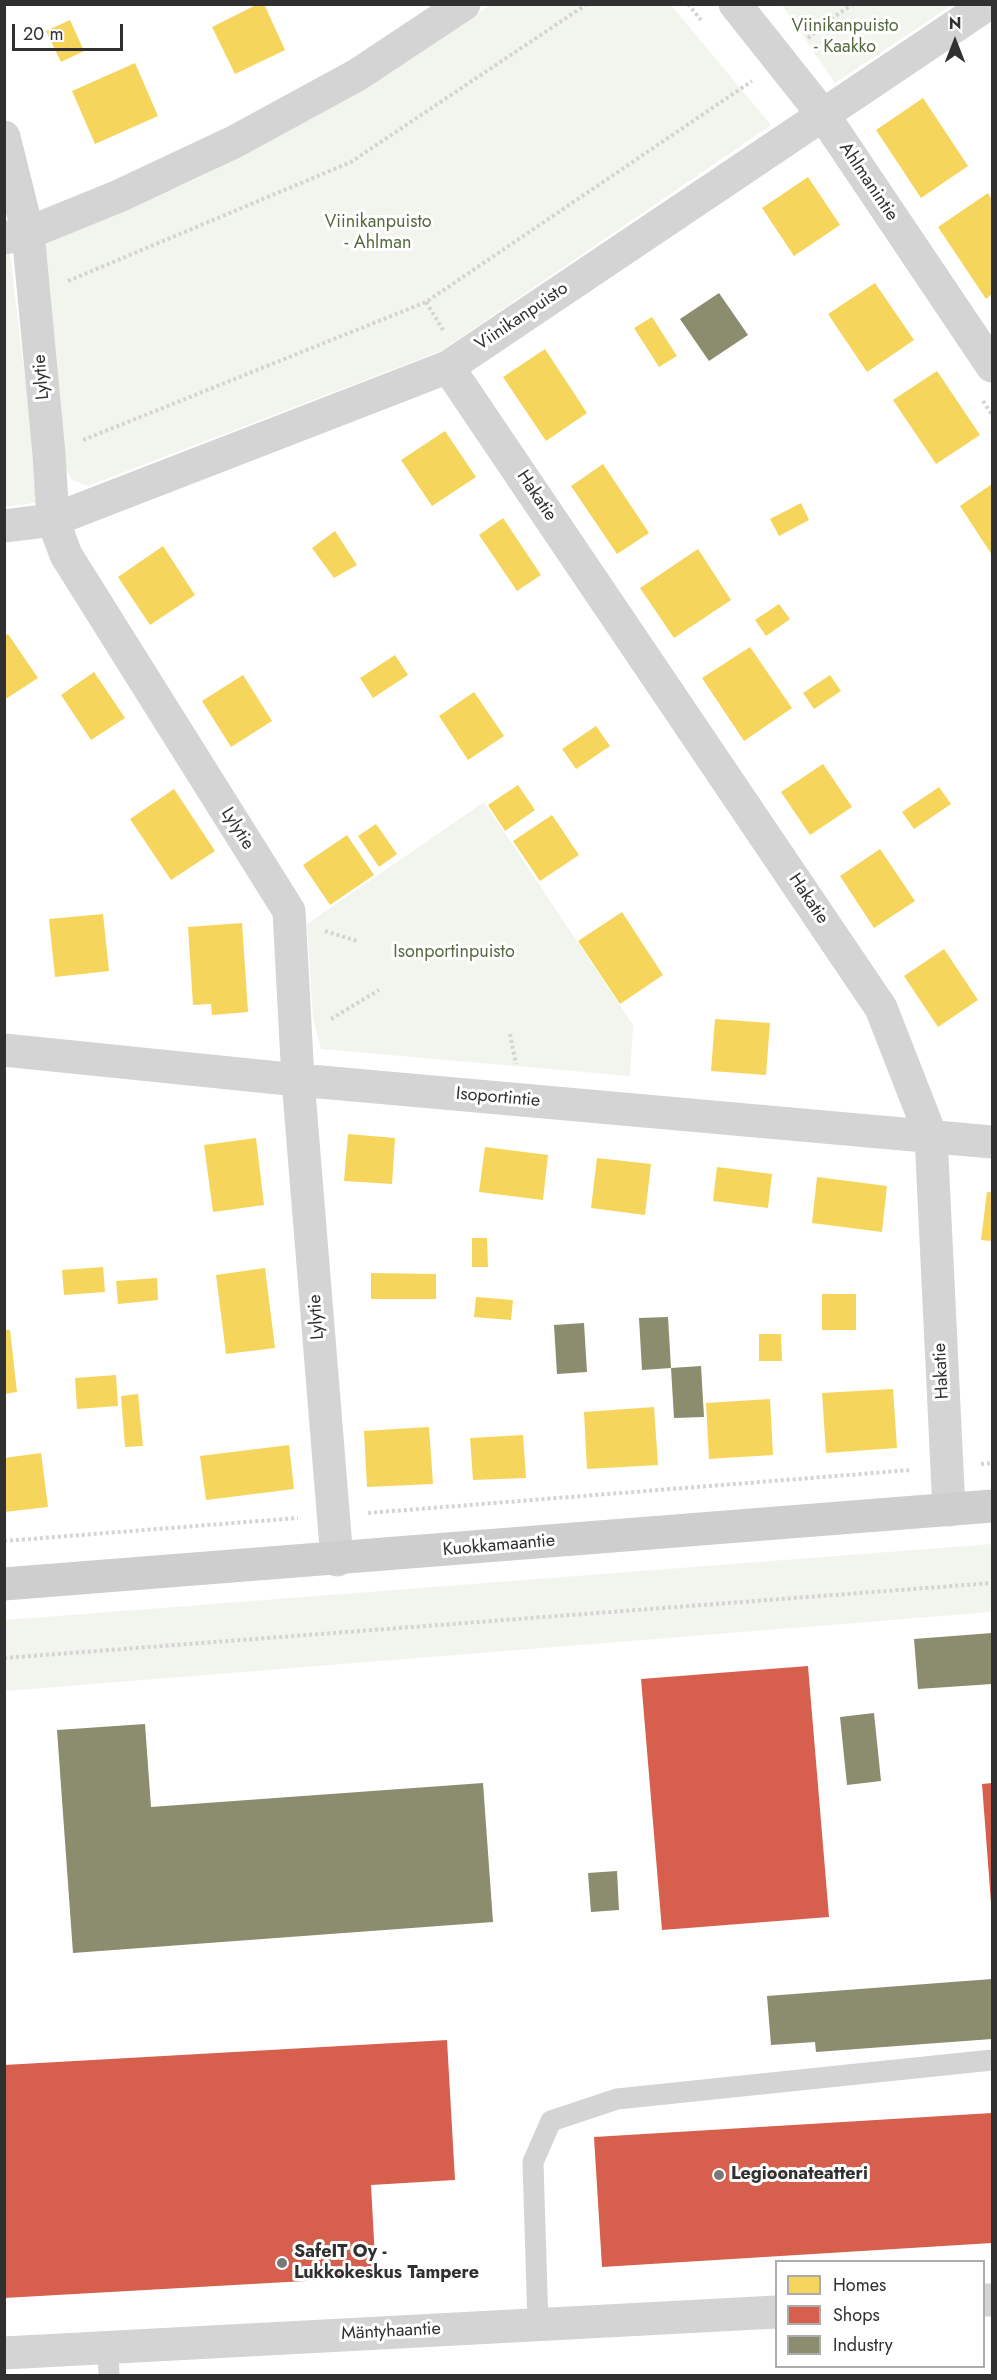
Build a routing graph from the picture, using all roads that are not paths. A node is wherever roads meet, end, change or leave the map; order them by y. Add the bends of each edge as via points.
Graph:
1 (464, 4) edge
2 (735, 4) edge
3 (988, 4) edge
4 (824, 116) junction
5 (4, 137) edge
6 (16, 236) edge
7 (993, 366) edge
8 (448, 367) junction
9 (53, 520) junction
10 (4, 526) edge
11 (4, 1050) edge
12 (298, 1080) junction
13 (931, 1136) junction
14 (993, 1142) edge
15 (993, 1506) edge
16 (949, 1510) junction
17 (337, 1560) junction
18 (4, 1584) edge
19 (993, 2060) edge
20 (775, 2312) edge
21 (538, 2324) junction
22 (4, 2353) edge
23 (109, 2362) edge

1 - 6 street via 357,75 234,142 119,196
2 - 4 street, Ahlmanintie
3 - 4 street, Viinikanpuisto
4 - 7 street, Ahlmanintie
4 - 8 street, Viinikanpuisto
5 - 6 street, Lylytie
6 - 9 street, Lylytie via 34,296
8 - 9 street, Viinikanpuisto
8 - 13 street, Hakatie via 881,1008
9 - 10 street, Viinikanpuisto
9 - 12 street, Lylytie via 66,555 289,911
11 - 12 street, Isoportintie
12 - 13 street, Isoportintie
12 - 17 street, Lylytie
13 - 14 street, Isoportintie
13 - 16 street, Hakatie
15 - 16 main road, Kuokkamaantie
16 - 17 main road, Kuokkamaantie
17 - 18 main road, Kuokkamaantie
19 - 21 lane via 616,2099 551,2121 533,2162
20 - 21 street, Mäntyhaantie
21 - 23 street, Mäntyhaantie
22 - 23 street, Mäntyhaantie

